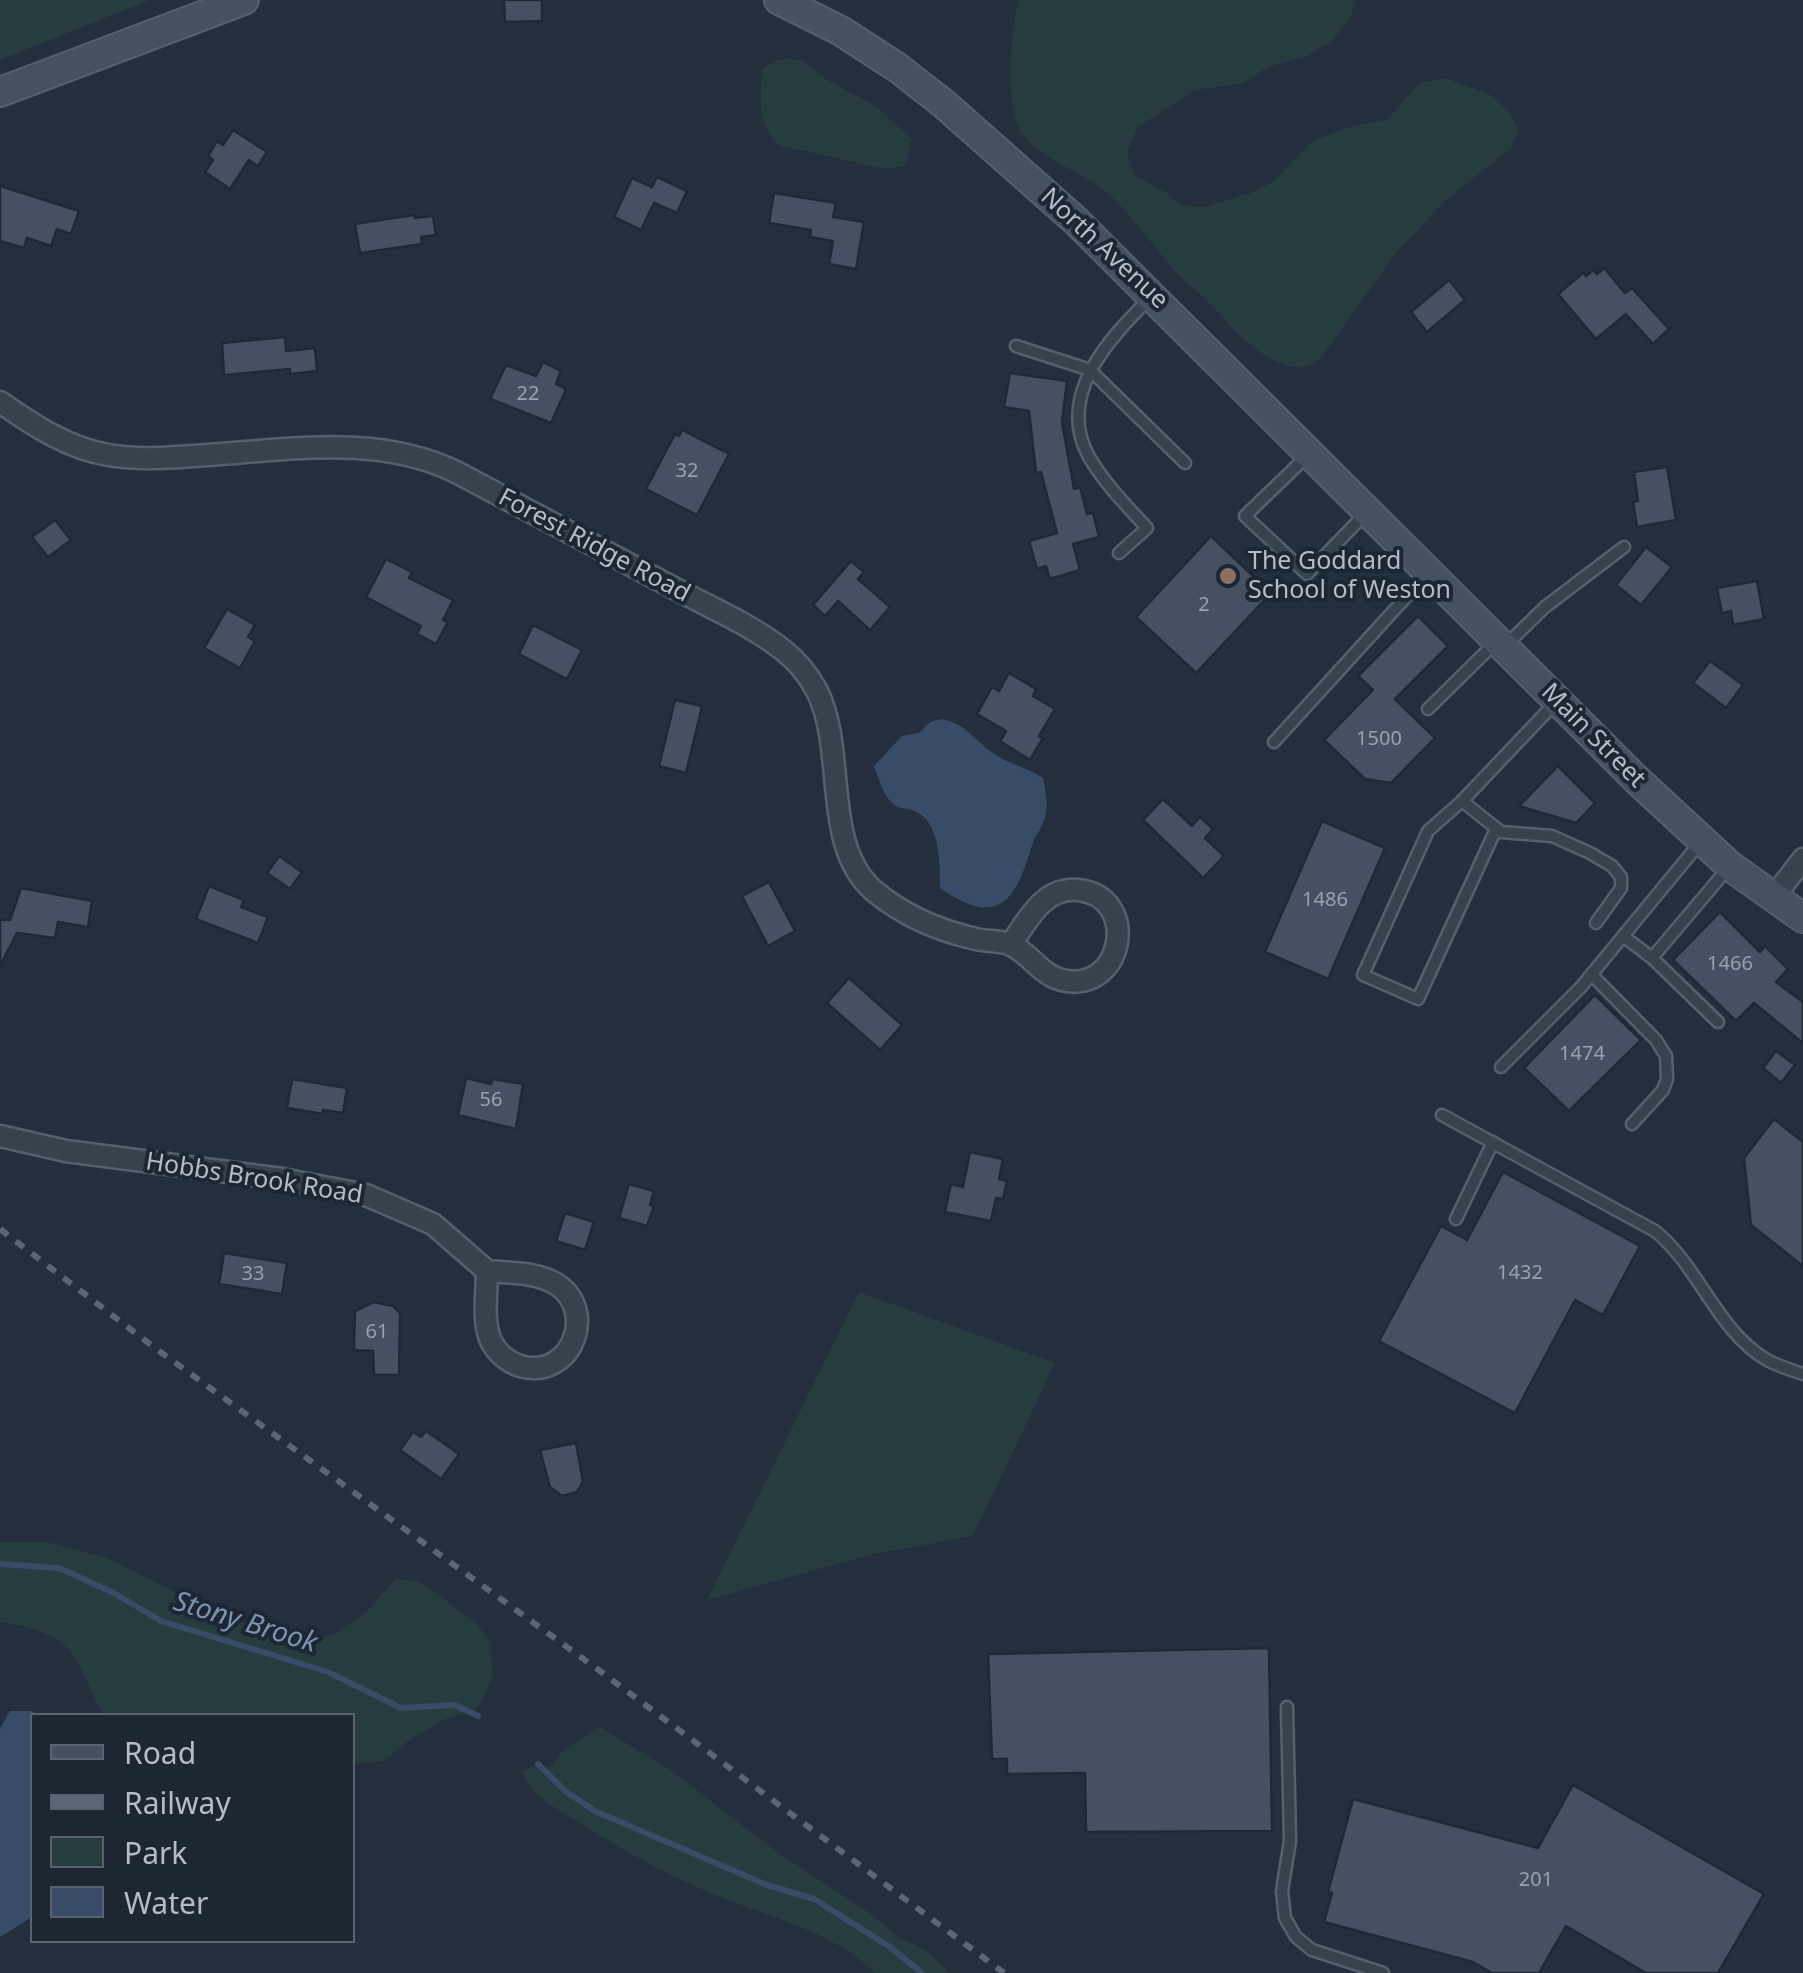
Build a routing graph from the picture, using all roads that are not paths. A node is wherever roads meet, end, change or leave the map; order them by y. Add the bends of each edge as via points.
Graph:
1 (244, 0) edge
2 (778, 0) edge
3 (0, 92) edge
4 (1153, 294) junction
5 (1016, 346) dead end
6 (1090, 370) junction
7 (0, 402) edge
8 (1310, 452) junction
9 (1184, 463) dead end
10 (1368, 510) junction
11 (1396, 538) joint
12 (1624, 547) dead end
13 (1118, 553) dead end
14 (1429, 572) junction
15 (1501, 644) junction
16 (1557, 701) junction
17 (1428, 709) dead end
18 (1274, 742) dead end
19 (1462, 802) junction
20 (1496, 830) junction
21 (1701, 841) junction
22 (1803, 859) edge
23 (1730, 866) junction
24 (1773, 898) junction
25 (1803, 918) edge
26 (1596, 923) dead end
27 (1624, 936) junction
28 (1011, 944) junction
29 (1652, 958) junction
30 (1592, 975) junction
31 (1718, 1022) dead end
32 (1502, 1067) dead end
33 (1442, 1115) dead end
34 (1632, 1124) dead end
35 (0, 1136) edge
36 (1493, 1142) junction
37 (1456, 1219) dead end
38 (487, 1271) junction
39 (1803, 1374) edge
40 (1287, 1707) dead end
41 (1383, 1973) edge

1 - 3 main road
2 - 4 main road, North Avenue via 850,36 930,92
4 - 6 lane
4 - 8 main road, North Avenue
5 - 6 lane
6 - 9 lane
6 - 13 lane via 1080,411 1082,442 1147,528
7 - 28 street, Forest Ridge Road via 58,438 109,455 345,448 415,456 740,623 788,654 816,691 827,720 843,830 860,877 916,918
8 - 10 main road, North Avenue
8 - 10 lane via 1245,516 1306,574
10 - 11 main road, North Avenue
11 - 14 main road, Main Street
12 - 15 lane
14 - 15 main road, Main Street
14 - 18 lane
15 - 16 main road, Main Street
15 - 17 lane
16 - 19 lane
16 - 21 main road, Main Street
19 - 20 lane
19 - 20 lane via 1428,831 1363,975 1418,999
20 - 26 lane via 1552,836 1612,866 1620,888
21 - 23 main road, Main Street
21 - 27 lane
22 - 24 street
23 - 24 main road, Main Street
23 - 29 lane
24 - 25 main road, Main Street
27 - 29 lane
27 - 30 lane
28 - 28 street, Forest Ridge Road via 1044,972 1074,982 1110,964 1119,934 1108,906 1072,890 1044,900
29 - 31 lane
30 - 32 lane
30 - 34 lane via 1666,1056 1663,1090
33 - 36 lane
35 - 38 street, Hobbs Brook Road via 366,1195 433,1224
36 - 37 lane
36 - 39 lane via 1655,1231 1746,1344
38 - 38 street via 545,1279 571,1296 579,1326 566,1354 541,1368 500,1355 488,1330
40 - 41 lane via 1285,1918 1312,1950

